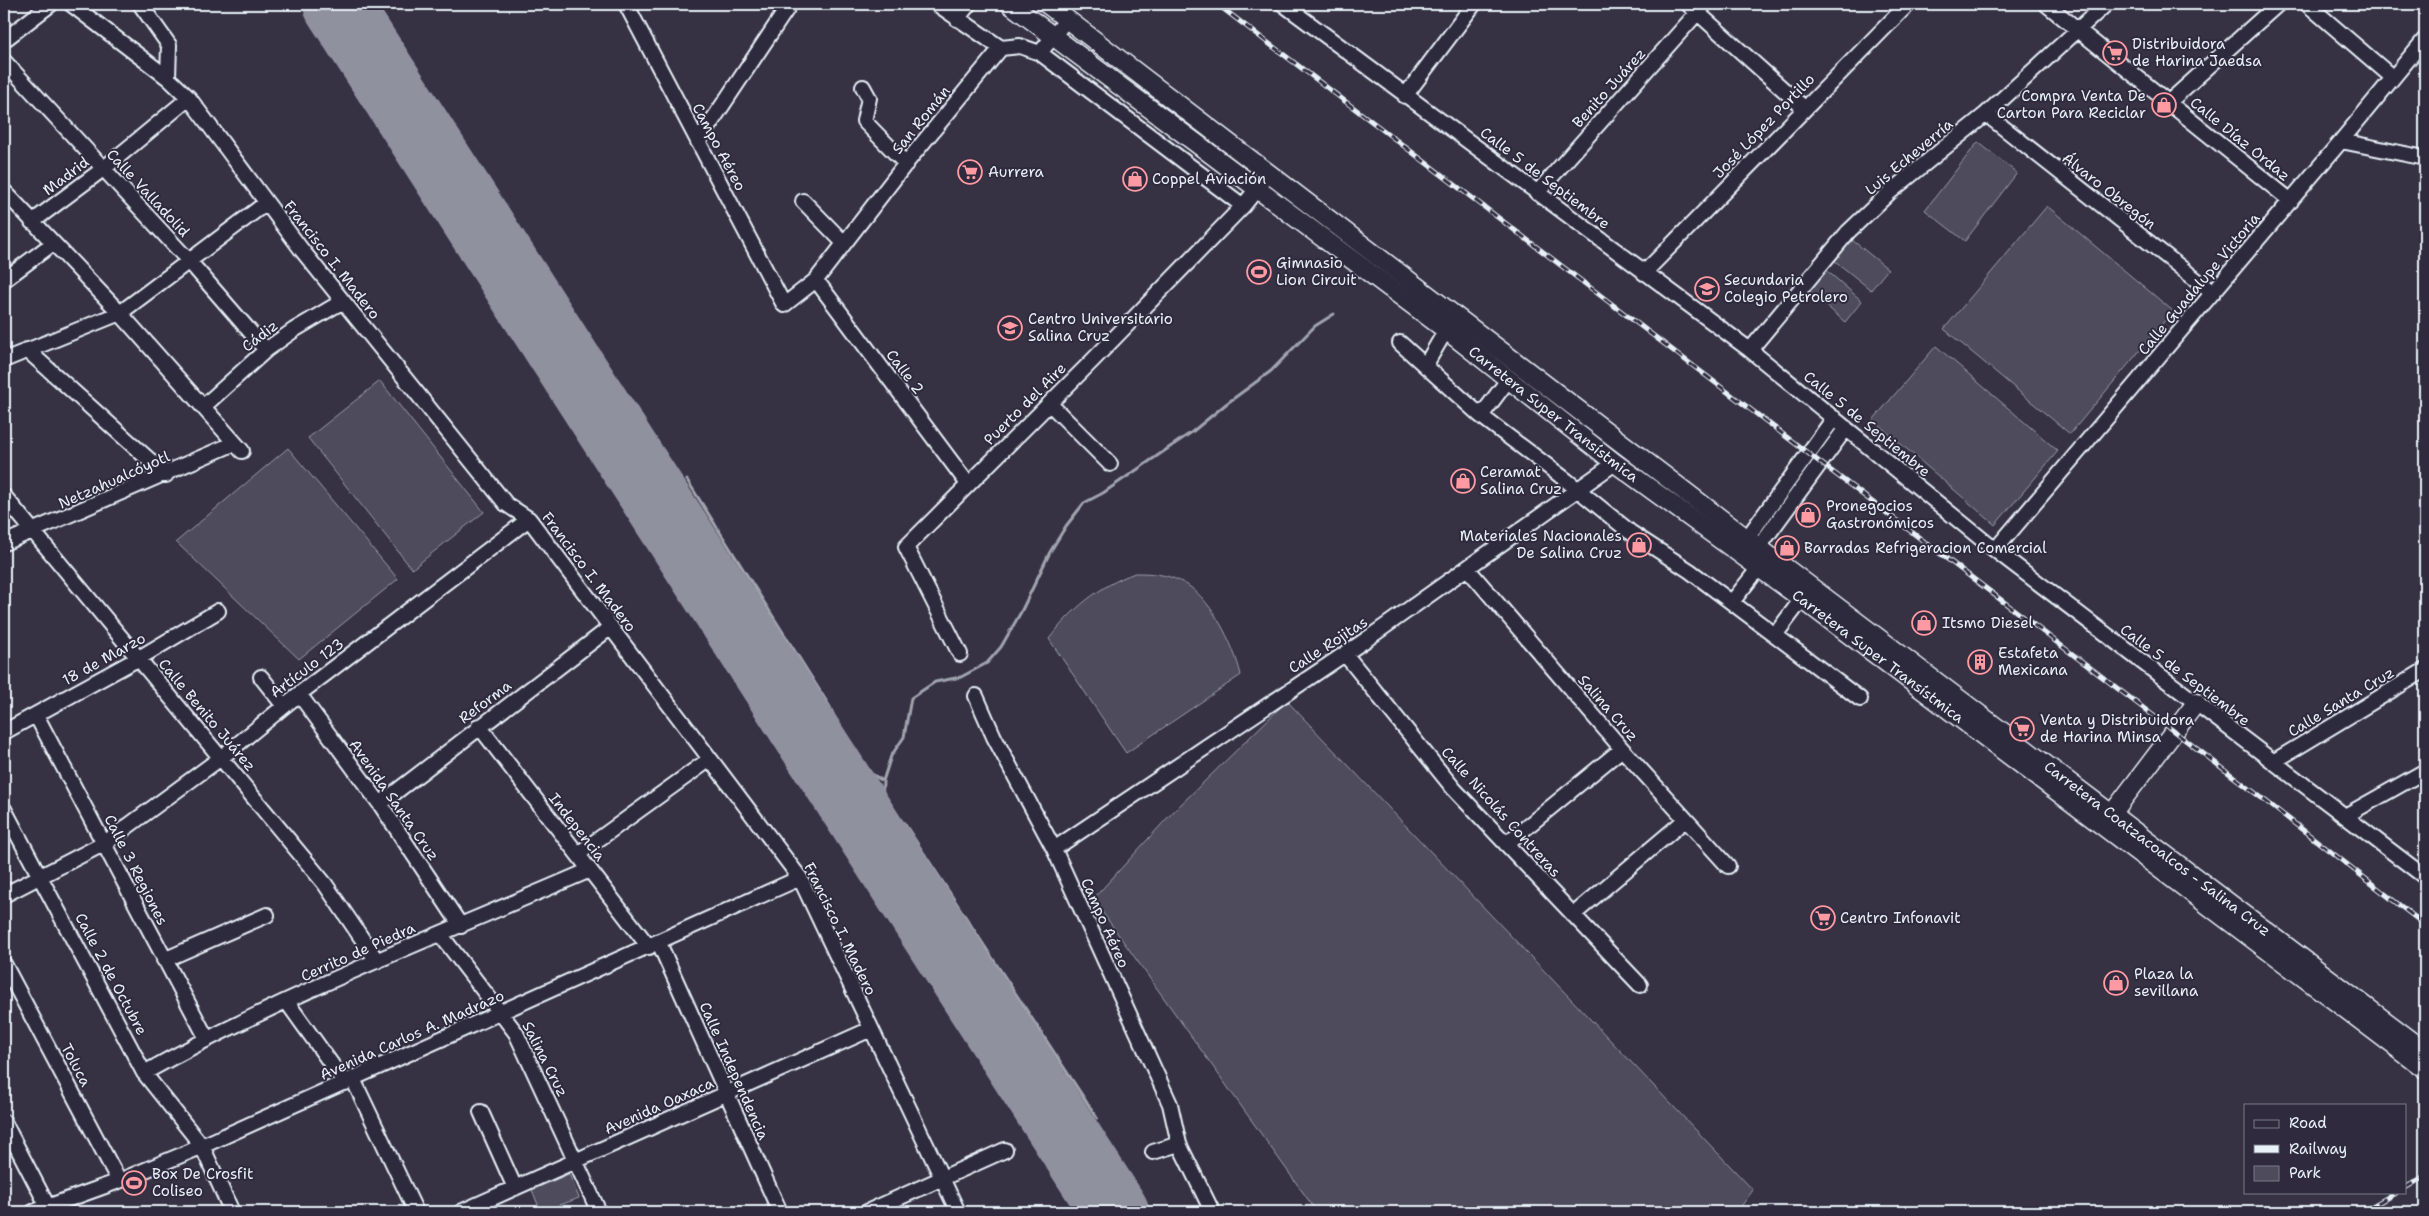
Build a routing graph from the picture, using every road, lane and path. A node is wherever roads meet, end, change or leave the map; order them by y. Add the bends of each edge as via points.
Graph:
1 (51, 4) edge
2 (71, 4) edge
3 (140, 4) edge
4 (626, 4) edge
5 (790, 4) edge
6 (937, 4) edge
7 (969, 4) edge
8 (1010, 4) edge
9 (1047, 4) edge
10 (1283, 4) edge
11 (1474, 4) edge
12 (2046, 4) edge
13 (2106, 4) edge
14 (2278, 4) edge
15 (2307, 4) edge
16 (1697, 7) edge
17 (1902, 7) edge
18 (957, 19) junction
19 (1067, 19) junction
20 (2078, 28) junction
21 (1054, 36) junction
22 (2425, 38) edge
23 (4, 40) edge
24 (1001, 48) junction
25 (1040, 53) junction
26 (4, 61) edge
27 (2392, 77) junction
28 (168, 78) junction
29 (863, 87) dead end
30 (1405, 96) junction
31 (189, 98) junction
32 (2169, 102) junction
33 (1804, 108) junction
34 (1986, 114) junction
35 (2341, 141) junction
36 (698, 142) junction
37 (2425, 158) edge
38 (906, 164) junction
39 (103, 169) junction
40 (1269, 174) junction
41 (1257, 188) junction
42 (4, 191) edge
43 (1537, 193) junction
44 (803, 201) dead end
45 (2291, 201) junction
46 (266, 203) junction
47 (1242, 206) junction
48 (32, 222) junction
49 (844, 243) junction
50 (52, 244) junction
51 (189, 261) junction
52 (1644, 273) junction
53 (4, 280) edge
54 (816, 280) junction
55 (2213, 293) junction
56 (343, 301) junction
57 (784, 304) joint
58 (120, 313) junction
59 (1446, 330) junction
60 (1400, 343) dead end
61 (27, 350) junction
62 (266, 350) junction
63 (1750, 350) junction
64 (4, 360) edge
65 (1425, 366) junction
66 (1508, 380) junction
67 (1050, 404) junction
68 (204, 406) junction
69 (1481, 416) junction
70 (1834, 418) junction
71 (1846, 428) junction
72 (1615, 463) junction
73 (1110, 464) dead end
74 (166, 475) junction
75 (968, 484) junction
76 (1577, 488) junction
77 (4, 496) edge
78 (529, 519) junction
79 (34, 532) junction
80 (1752, 542) junction
81 (4, 543) edge
82 (1995, 550) junction
83 (1747, 561) junction
84 (1467, 568) junction
85 (1802, 599) junction
86 (1732, 602) junction
87 (218, 610) dead end
88 (611, 627) junction
89 (1775, 635) junction
90 (960, 654) dead end
91 (1345, 654) junction
92 (139, 658) junction
93 (2425, 670) edge
94 (261, 677) dead end
95 (299, 694) junction
96 (976, 696) dead end
97 (1860, 700) dead end
98 (2196, 703) junction
99 (284, 706) junction
100 (36, 715) junction
101 (479, 726) junction
102 (4, 732) edge
103 (1622, 749) junction
104 (222, 757) junction
105 (710, 759) junction
106 (2273, 762) junction
107 (2425, 771) edge
108 (380, 804) junction
109 (4, 809) edge
110 (2344, 816) junction
111 (2105, 819) junction
112 (1685, 820) junction
113 (106, 844) junction
114 (1506, 844) junction
115 (1054, 849) junction
116 (578, 854) junction
117 (1728, 866) dead end
118 (590, 870) junction
119 (40, 875) junction
120 (2425, 877) edge
121 (800, 878) junction
122 (4, 895) edge
123 (267, 915) dead end
124 (1573, 916) junction
125 (461, 926) junction
126 (440, 934) junction
127 (654, 945) junction
128 (164, 960) junction
129 (377, 961) junction
130 (4, 964) edge
131 (1640, 985) dead end
132 (287, 1002) junction
133 (502, 1014) junction
134 (871, 1030) junction
135 (207, 1039) junction
136 (2425, 1051) edge
137 (2425, 1069) edge
138 (144, 1073) junction
139 (349, 1081) junction
140 (726, 1094) junction
141 (481, 1112) dead end
142 (4, 1122) edge
143 (1180, 1144) junction
144 (202, 1146) junction
145 (1005, 1150) dead end
146 (1153, 1152) dead end
147 (577, 1161) junction
148 (940, 1178) junction
149 (118, 1181) junction
150 (515, 1188) junction
151 (69, 1206) edge
152 (48, 1207) junction
153 (34, 1212) edge
154 (232, 1212) edge
155 (416, 1212) edge
156 (461, 1212) edge
157 (599, 1212) edge
158 (780, 1212) edge
159 (867, 1212) edge
160 (958, 1212) edge
161 (1210, 1212) edge

1 - 23 street
2 - 28 street, Francisco I. Madero
3 - 28 street via 169,45
4 - 36 street, Campo Aéreo
5 - 36 street
6 - 18 street
7 - 18 street
8 - 21 main road, Carretera Super Transístmica
9 - 19 main road, Carretera Super Transístmica
10 - 30 street, Calle 5 de Septiembre
11 - 30 street
12 - 20 street, Calle Díaz Ordaz
13 - 20 street, Luis Echeverría
14 - 32 street, Calle Díaz Ordaz
15 - 27 street
16 - 33 street
16 - 43 street, Benito Juárez
17 - 33 street, José López Portillo
18 - 24 street
19 - 21 street
19 - 40 main road, Carretera Super Transístmica
20 - 32 street, Calle Díaz Ordaz
20 - 34 street, Luis Echeverría
21 - 25 street
21 - 41 main road, Carretera Super Transístmica
22 - 27 street, Calle Guadalupe Victoria
24 - 25 street via 1020,46
24 - 38 street, San Román
25 - 47 street
26 - 39 street, Calle Valladolid
27 - 35 street, Calle Guadalupe Victoria
28 - 31 street, Francisco I. Madero
29 - 38 street via 869,98 864,121
30 - 43 street, Calle 5 de Septiembre
31 - 39 street, Madrid
31 - 46 street, Francisco I. Madero
32 - 45 street, Calle Díaz Ordaz
33 - 52 street, José López Portillo
34 - 55 street, Álvaro Obregón
34 - 63 street, Luis Echeverría via 1890,192 1848,232
35 - 37 street
35 - 45 street, Calle Guadalupe Victoria
36 - 57 street, Campo Aéreo
38 - 49 street, San Román
39 - 48 street, Madrid
39 - 51 street, Calle Valladolid
40 - 41 street, Puerto del Aire
40 - 80 main road, Carretera Super Transístmica
41 - 47 street, Puerto del Aire
41 - 59 main road, Carretera Super Transístmica
42 - 48 street
43 - 52 street, Calle 5 de Septiembre
44 - 49 street
45 - 55 street, Calle Guadalupe Victoria
46 - 51 street
46 - 56 street, Francisco I. Madero
47 - 67 street, Puerto del Aire
48 - 50 street
49 - 54 street, San Román
50 - 53 street
50 - 58 street
51 - 58 street
51 - 62 street, Calle Valladolid
52 - 63 street, Calle 5 de Septiembre
54 - 57 street, San Román
54 - 75 street, Calle 2
55 - 82 street, Calle Guadalupe Victoria
56 - 62 street, Cádiz
56 - 78 street, Francisco I. Madero via 506,504
58 - 61 street
58 - 68 street
59 - 65 street
59 - 66 main road, Carretera Super Transístmica
60 - 65 street
61 - 64 street
61 - 74 street
62 - 68 street, Cádiz
63 - 70 street, Calle 5 de Septiembre
65 - 69 street
66 - 69 street
66 - 72 main road, Carretera Super Transístmica
67 - 73 street
67 - 75 street, Puerto del Aire
68 - 74 street, Netzahualcóyotl via 239,447
69 - 76 street
70 - 71 street, Calle 5 de Septiembre
70 - 80 street
71 - 80 street
71 - 82 street, Calle 5 de Septiembre
72 - 76 street, Calle Rojitas
72 - 83 main road, Carretera Super Transístmica
74 - 79 street, Netzahualcóyotl
75 - 90 street, Puerto del Aire via 906,547
76 - 84 street, Calle Rojitas
76 - 86 street via 1630,532 1690,570
77 - 79 street, Calle Benito Juárez
78 - 88 street, Francisco I. Madero
78 - 95 street, Artículo 123
79 - 81 street, Netzahualcóyotl
79 - 92 street, Calle Benito Juárez
80 - 83 street
80 - 111 main road, Carretera Coatzacoalcos - Salina Cruz
82 - 98 street, Calle 5 de Septiembre
83 - 85 main road, Carretera Super Transístmica
83 - 86 street
84 - 91 street, Calle Rojitas
84 - 103 street, Salina Cruz
85 - 89 street
85 - 111 main road, Carretera Super Transístmica
86 - 89 street
87 - 92 street, 18 de Marzo
88 - 101 street, Reforma
88 - 105 street, Francisco I. Madero
89 - 97 street
91 - 114 street, Calle Nicolás Contreras via 1454,789
91 - 115 street, Calle Rojitas
92 - 100 street, 18 de Marzo
92 - 104 street, Calle Benito Juárez
93 - 106 street, Calle Santa Cruz
94 - 99 street
95 - 99 street, Artículo 123
95 - 108 street, Avenida Santa Cruz
96 - 115 street, Campo Aéreo via 994,737
98 - 106 street, Calle 5 de Septiembre
98 - 111 main road
99 - 104 street, Artículo 123
100 - 102 street, 18 de Marzo
100 - 113 street, Calle 3 Regiones
101 - 108 street, Reforma
101 - 116 street, Indepencia
103 - 112 street, Salina Cruz
103 - 114 street
104 - 113 street, Artículo 123
104 - 129 street, Calle Benito Juárez via 325,884
105 - 116 street
105 - 121 street, Francisco I. Madero
106 - 110 street, Calle 5 de Septiembre
107 - 110 street
108 - 125 street, Avenida Santa Cruz
109 - 119 street, Calle 2 de Octubre
110 - 120 street, Calle 5 de Septiembre
111 - 136 main road, Carretera Coatzacoalcos - Salina Cruz
111 - 137 main road, Carretera Super Transístmica
112 - 117 street, Salina Cruz
112 - 124 street
113 - 119 street, Artículo 123
113 - 128 street, Calle 3 Regiones
114 - 124 street, Calle Nicolás Contreras
115 - 143 street, Campo Aéreo via 1170,1104
116 - 118 street, Indepencia
118 - 125 street, Cerrito de Piedra
118 - 127 street, Indepencia
119 - 122 street, Artículo 123
119 - 138 street, Calle 2 de Octubre
121 - 127 street, Avenida Carlos A. Madrazo
121 - 134 street, Francisco I. Madero
123 - 128 street
124 - 131 street, Calle Nicolás Contreras
125 - 126 street, Cerrito de Piedra
126 - 129 street, Cerrito de Piedra
126 - 133 street, Salina Cruz
127 - 133 street, Avenida Carlos A. Madrazo
127 - 140 street, Calle Independencia
128 - 135 street, Calle 3 Regiones
129 - 132 street, Cerrito de Piedra
130 - 149 street, Toluca
132 - 135 street, Cerrito de Piedra
132 - 139 street
133 - 139 street, Avenida Carlos A. Madrazo
133 - 147 street, Salina Cruz via 516,1033
134 - 140 street, Avenida Oaxaca
134 - 148 street, Francisco I. Madero
135 - 138 street, Cerrito de Piedra
138 - 144 street, Calle 2 de Octubre
139 - 144 street, Avenida Carlos A. Madrazo
139 - 155 street
140 - 147 street, Avenida Oaxaca
140 - 158 street, Calle Independencia
141 - 150 street
142 - 152 street
143 - 146 street
143 - 161 street, Campo Aéreo
144 - 149 street, Avenida Carlos A. Madrazo
144 - 154 street, Calle 2 de Octubre
145 - 148 street
147 - 150 street, Avenida Oaxaca
147 - 157 street, Salina Cruz
148 - 159 street
148 - 160 street, Francisco I. Madero
149 - 151 street, Avenida Carlos A. Madrazo
150 - 156 street, Avenida Oaxaca
151 - 152 street, Avenida Carlos A. Madrazo
152 - 153 street, Avenida Carlos A. Madrazo

